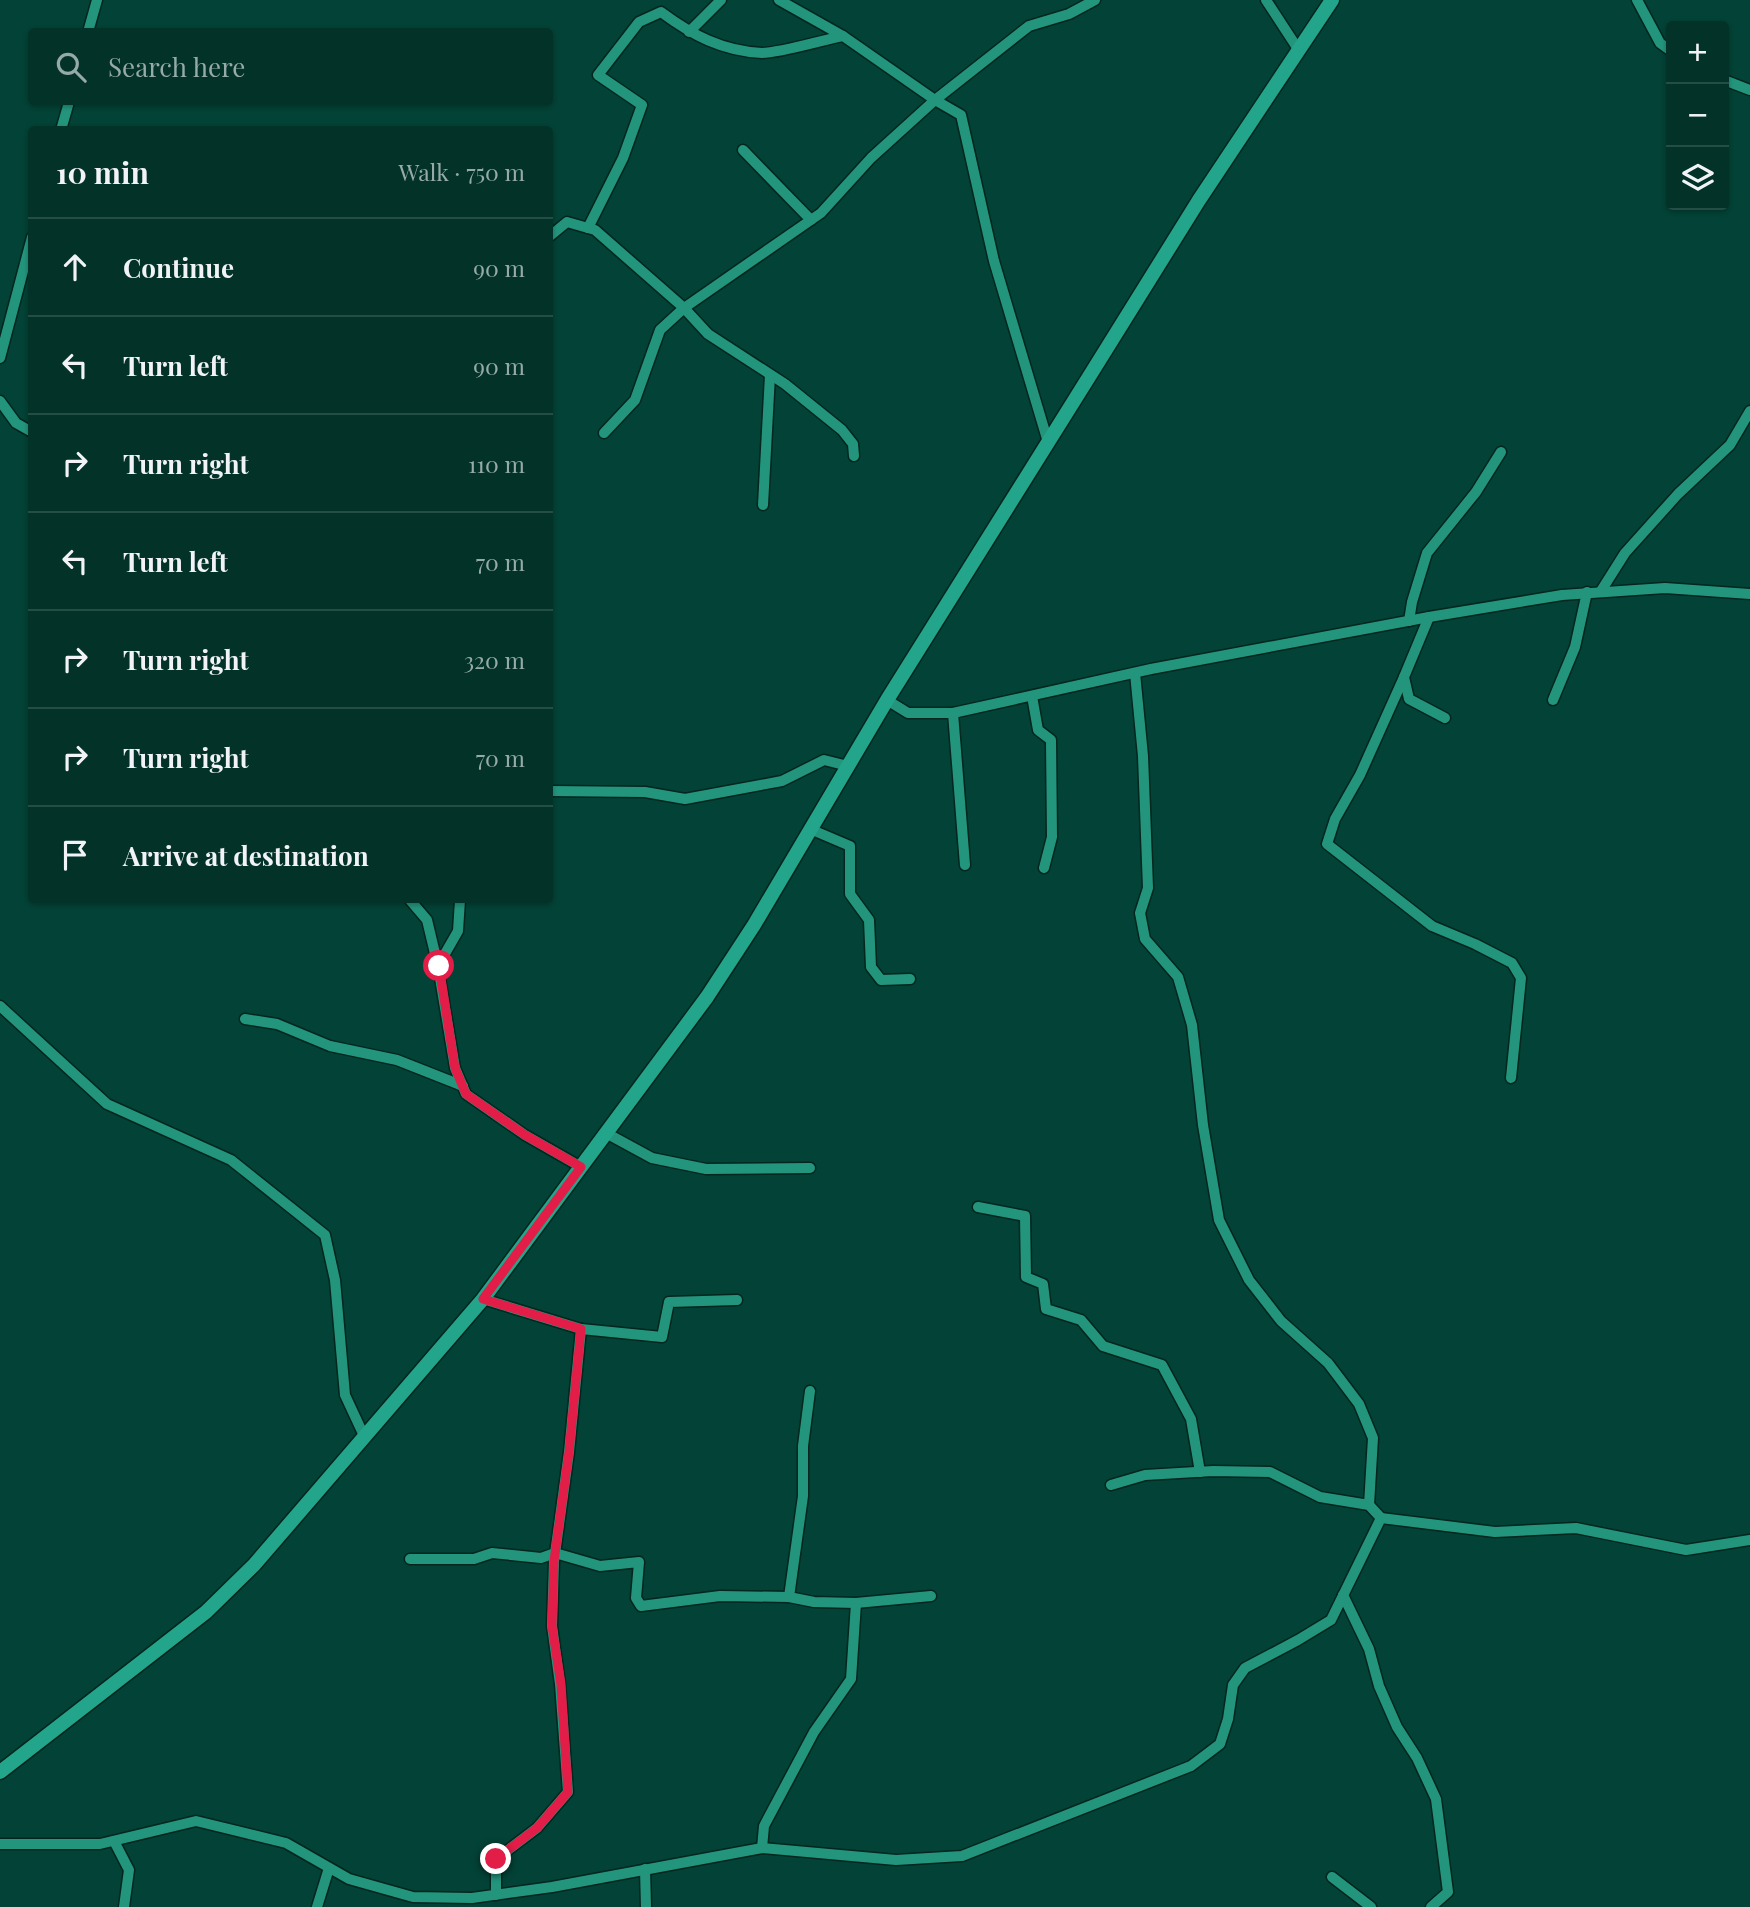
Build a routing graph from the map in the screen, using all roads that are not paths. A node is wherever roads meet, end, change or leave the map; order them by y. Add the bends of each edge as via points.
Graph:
1 (97, 0) edge
2 (721, 0) edge
3 (779, 0) edge
4 (1095, 0) edge
5 (1266, 0) edge
6 (1332, 0) edge
7 (1637, 0) edge
8 (89, 28) edge
9 (689, 33) junction
10 (844, 36) junction
11 (1666, 47) edge
12 (1298, 49) junction
13 (1729, 82) edge
14 (1750, 90) edge
15 (935, 100) junction
16 (68, 105) edge
17 (62, 126) edge
18 (743, 150) dead end
19 (811, 220) junction
20 (588, 228) junction
21 (553, 234) edge
22 (26, 273) edge
23 (684, 308) junction
24 (0, 358) edge
25 (770, 375) junction
26 (0, 401) edge
27 (1750, 411) edge
28 (28, 430) edge
29 (604, 433) dead end
30 (1048, 442) junction
31 (1501, 452) dead end
32 (854, 456) dead end
33 (763, 505) dead end
34 (1601, 591) junction
35 (1587, 592) junction
36 (1750, 594) edge
37 (1429, 617) junction
38 (1409, 621) junction
39 (1135, 673) junction
40 (1404, 677) junction
41 (1031, 696) junction
42 (887, 700) junction
43 (1553, 701) dead end
44 (953, 713) junction
45 (1445, 718) dead end
46 (848, 766) junction
47 (553, 791) edge
48 (810, 830) junction
49 (965, 865) dead end
50 (1044, 868) dead end
51 (413, 903) edge
52 (424, 903) edge
53 (460, 903) edge
54 (427, 920) junction
55 (439, 966) junction
56 (910, 979) dead end
57 (0, 1006) edge
58 (246, 1019) dead end
59 (1511, 1078) dead end
60 (463, 1086) junction
61 (606, 1133) junction
62 (581, 1167) junction
63 (810, 1168) dead end
64 (978, 1207) dead end
65 (483, 1299) junction
66 (737, 1300) dead end
67 (581, 1329) junction
68 (810, 1391) dead end
69 (365, 1438) junction
70 (1200, 1472) junction
71 (1111, 1485) dead end
72 (1369, 1504) junction
73 (1381, 1518) junction
74 (1750, 1540) edge
75 (555, 1553) junction
76 (410, 1559) dead end
77 (1343, 1595) junction
78 (931, 1596) dead end
79 (789, 1597) junction
80 (856, 1603) junction
81 (0, 1772) edge
82 (114, 1841) junction
83 (0, 1844) edge
84 (762, 1848) junction
85 (329, 1868) junction
86 (645, 1869) junction
87 (1332, 1877) dead end
88 (496, 1895) junction
89 (124, 1907) edge
90 (317, 1907) edge
91 (646, 1907) edge
92 (1371, 1907) edge
93 (1430, 1907) edge

1 - 8 street
2 - 9 street
3 - 10 street
4 - 15 street via 1029,26
5 - 12 street
6 - 12 main road
7 - 11 street
9 - 10 street via 721,46 764,53
9 - 20 street via 661,12 639,22 598,75 642,105 624,158
10 - 15 street
12 - 30 main road
13 - 14 street
15 - 19 street
15 - 30 street via 961,114 994,261
16 - 17 street
18 - 19 street
19 - 23 street
20 - 21 street via 567,222
20 - 23 street via 625,254
22 - 24 street
23 - 25 street via 708,334
23 - 29 street via 660,330 635,400
25 - 32 street via 842,430 853,444
25 - 33 street
26 - 28 street via 16,423
27 - 34 street via 1730,445 1625,553
30 - 42 main road
31 - 38 street via 1427,553
34 - 35 street
34 - 36 street via 1665,588
35 - 37 street
35 - 43 street via 1575,647
37 - 38 street
37 - 40 street
38 - 39 street
39 - 41 street
39 - 72 street via 1148,888 1140,912 1145,939 1178,977 1192,1025 1219,1220 1249,1280 1281,1321 1328,1363 1359,1404 1373,1438
40 - 45 street via 1409,699
40 - 59 street via 1327,844 1432,926 1512,963 1521,978
41 - 44 street
41 - 50 street via 1038,730 1051,740 1052,836
42 - 44 street via 908,713
42 - 46 main road
44 - 49 street
46 - 47 street via 824,760 782,781 685,799 645,792
46 - 48 main road
48 - 56 street via 850,846 850,894 869,920 872,967 881,980
48 - 61 main road via 707,998
51 - 54 street
52 - 54 street
53 - 55 street via 457,931
54 - 55 street
55 - 60 street via 455,1068
57 - 69 street via 107,1104 231,1160 326,1235 335,1280 345,1395
58 - 60 street via 277,1024 330,1046 397,1060
60 - 62 street via 466,1094 525,1135
61 - 62 main road
61 - 63 street via 652,1158 706,1169
62 - 65 main road
64 - 70 street via 1024,1216 1026,1277 1043,1284 1046,1308 1081,1320 1103,1346 1162,1365 1191,1419
65 - 67 street
65 - 69 main road
66 - 67 street via 669,1302 662,1337
67 - 75 street
68 - 79 street via 803,1496
69 - 81 main road via 254,1565 206,1612
70 - 71 street via 1145,1475
70 - 72 street via 1270,1472 1320,1497
72 - 73 street
73 - 74 street via 1495,1532 1576,1528 1686,1550
73 - 77 street
75 - 76 street via 541,1558 492,1553 474,1559
75 - 79 street via 600,1566 639,1562 636,1598 641,1606 720,1596
75 - 88 street via 552,1626 568,1792 537,1828 496,1859
77 - 84 street via 1331,1620 1245,1668 1233,1685 1220,1744 1191,1766 962,1856 897,1860
77 - 93 street via 1397,1727 1436,1799 1448,1892
78 - 80 street
79 - 80 street
80 - 84 street via 851,1679 814,1732 764,1826
82 - 83 street
82 - 85 street via 196,1821 286,1843
82 - 89 street via 129,1870
84 - 86 street
85 - 88 street via 349,1879 413,1897
85 - 90 street
86 - 88 street
86 - 91 street
87 - 92 street

